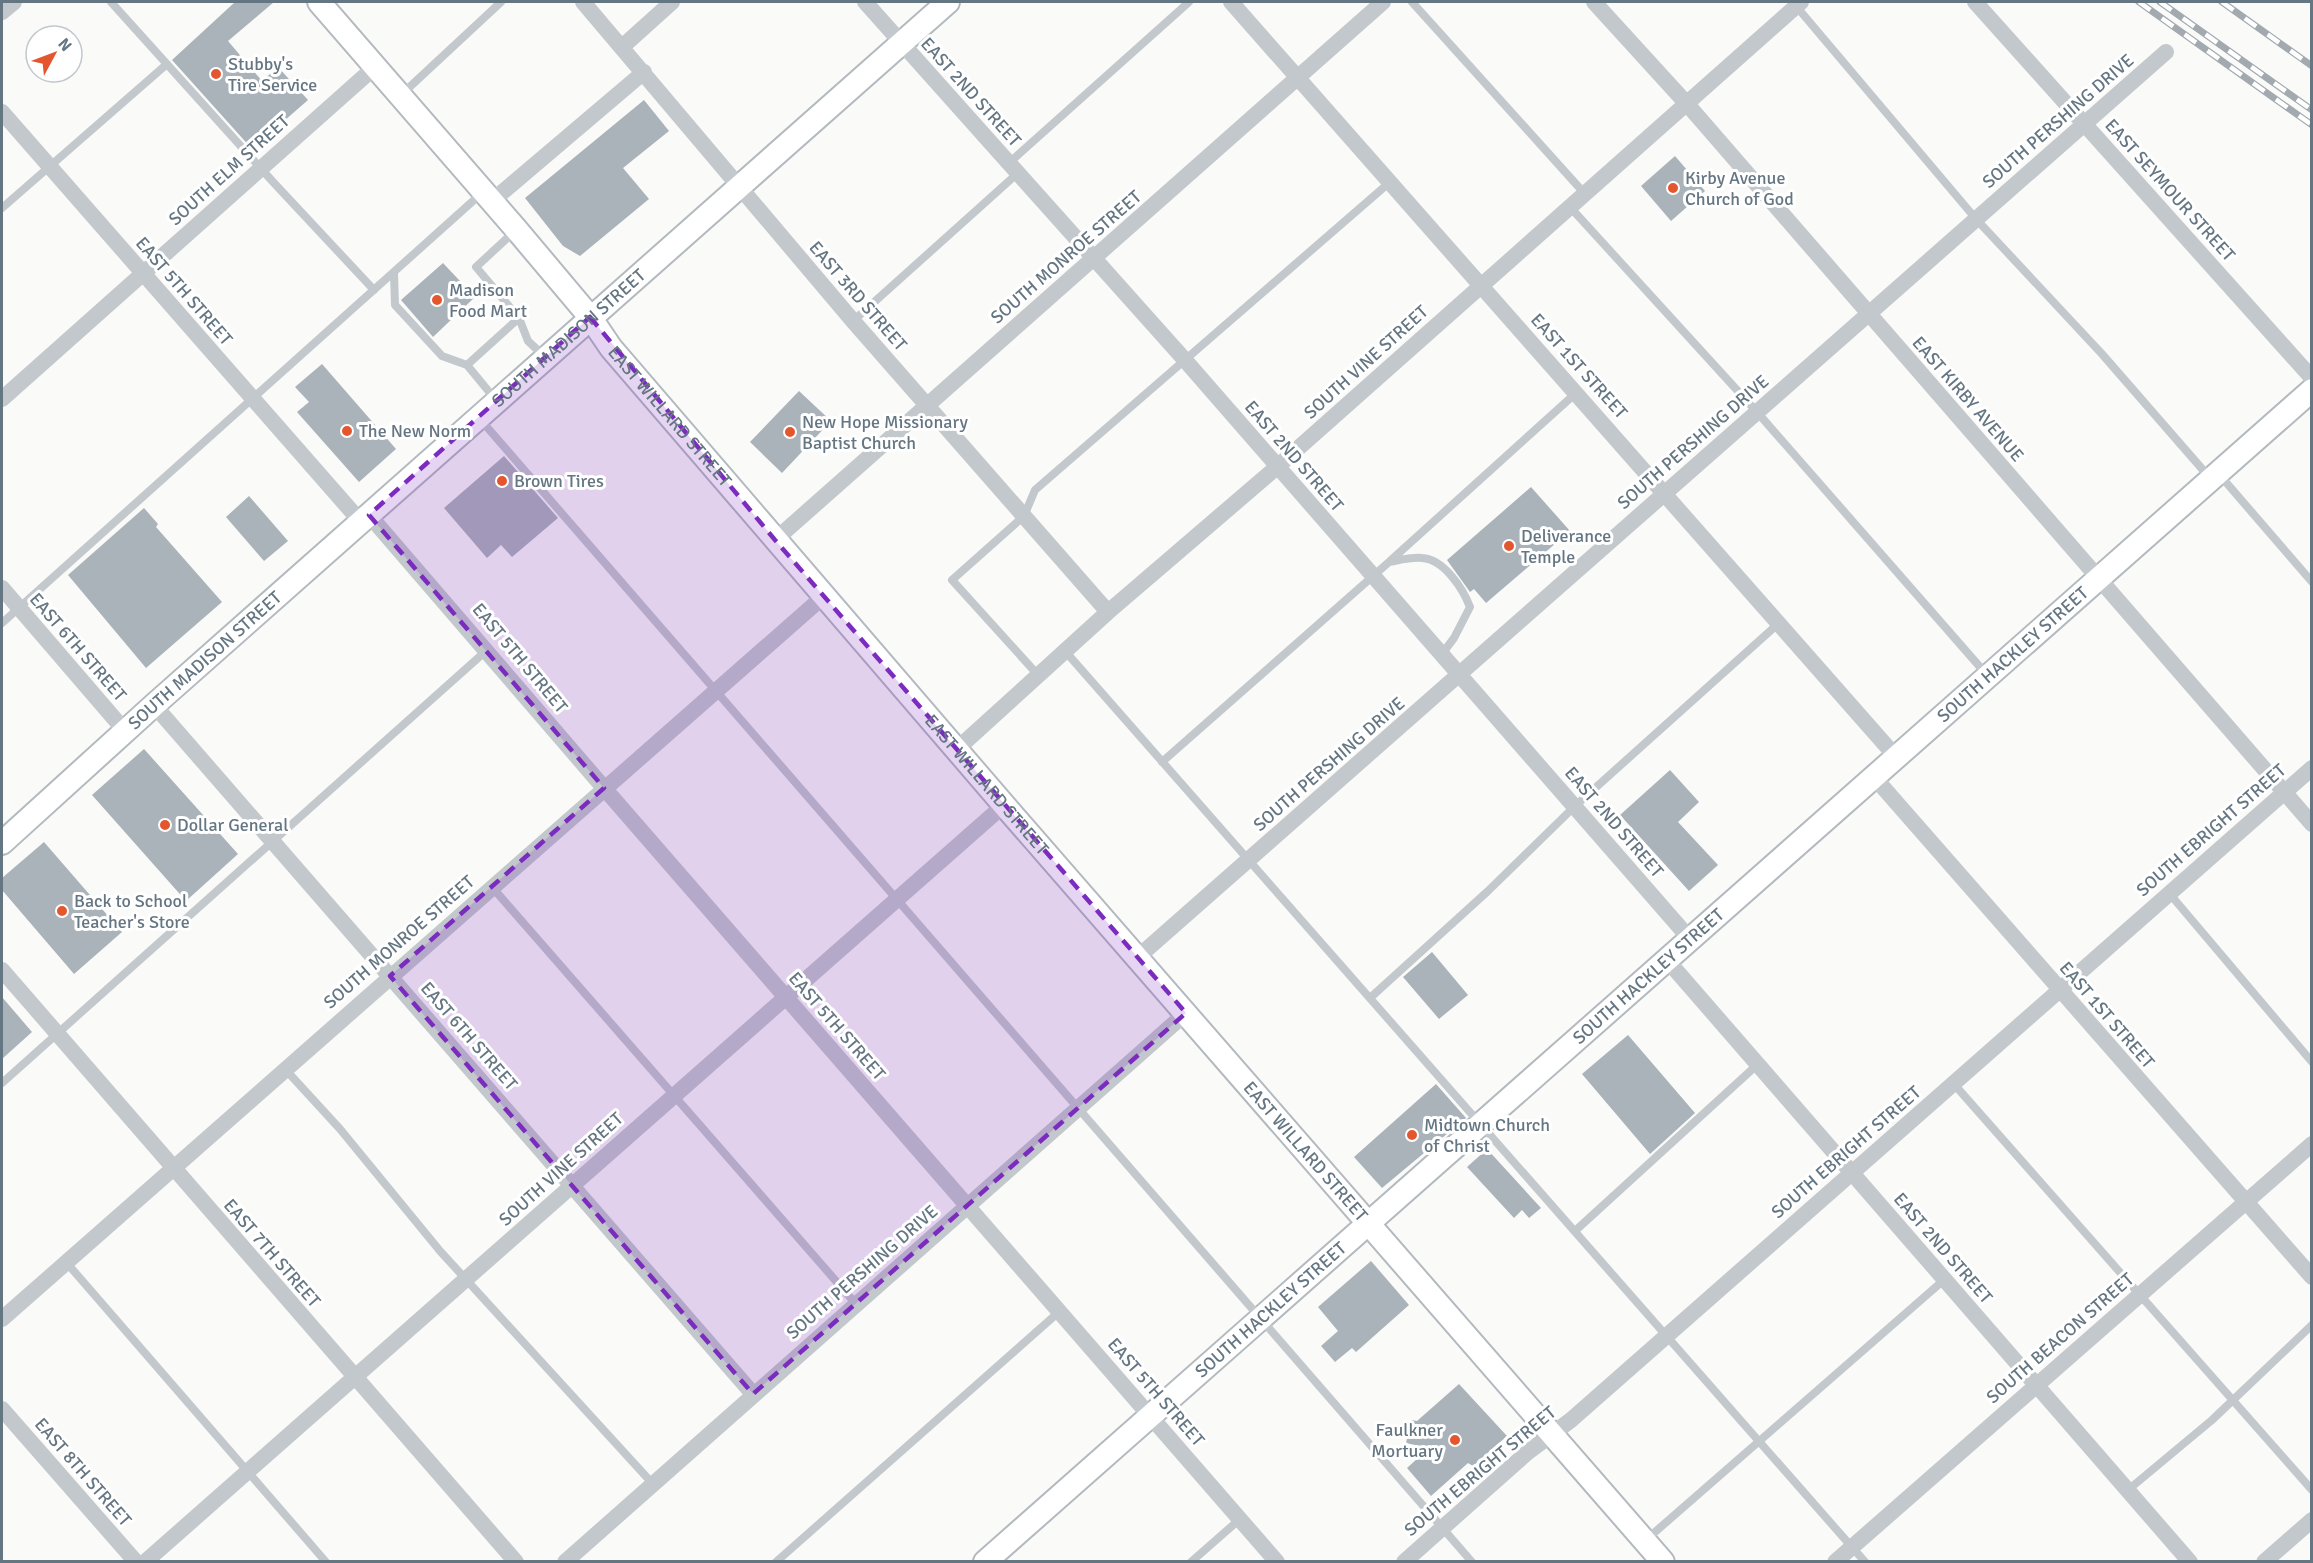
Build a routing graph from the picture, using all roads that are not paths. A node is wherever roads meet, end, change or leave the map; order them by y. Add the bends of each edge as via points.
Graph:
1 (14, 2) edge
2 (111, 2) edge
3 (319, 2) edge
4 (501, 2) edge
5 (583, 2) edge
6 (672, 2) edge
7 (865, 2) edge
8 (948, 2) edge
9 (1189, 2) edge
10 (1231, 2) edge
11 (1383, 2) edge
12 (1412, 2) edge
13 (1594, 2) edge
14 (1975, 2) edge
15 (1799, 4) edge
16 (2, 12) edge
17 (902, 43) junction
18 (622, 47) junction
19 (2166, 52) dead end
20 (167, 64) junction
21 (376, 66) junction
22 (644, 72) junction
23 (1299, 76) junction
24 (400, 95) junction
25 (1687, 104) junction
26 (2, 112) edge
27 (2083, 123) junction
28 (50, 167) junction
29 (261, 168) junction
30 (1013, 168) junction
31 (1391, 182) junction
32 (740, 187) junction
33 (1585, 194) junction
34 (488, 196) junction
35 (1570, 207) junction
36 (2, 208) edge
37 (1976, 219) junction
38 (516, 230) junction
39 (1094, 258) junction
40 (143, 273) junction
41 (394, 273) junction
42 (1481, 286) junction
43 (374, 290) junction
44 (1868, 313) junction
45 (590, 317) junction
46 (519, 318) junction
47 (853, 321) junction
48 (546, 359) junction
49 (1184, 359) junction
50 (467, 365) junction
51 (2312, 378) edge
52 (2312, 390) edge
53 (1577, 393) junction
54 (2, 399) edge
55 (253, 399) junction
56 (497, 402) junction
57 (927, 405) junction
58 (1757, 412) junction
59 (478, 418) junction
60 (1277, 468) junction
61 (2214, 475) junction
62 (1665, 493) junction
63 (1024, 516) junction
64 (365, 518) junction
65 (775, 540) junction
66 (1389, 562) junction
67 (1372, 575) junction
68 (2098, 580) junction
69 (2312, 582) edge
70 (2, 588) edge
71 (824, 596) junction
72 (19, 608) junction
73 (1108, 612) junction
74 (2, 623) edge
75 (1779, 623) junction
76 (487, 649) junction
77 (1065, 651) junction
78 (1442, 654) junction
79 (1460, 674) junction
80 (1038, 675) junction
81 (1988, 677) junction
82 (715, 692) junction
83 (154, 705) junction
84 (125, 731) junction
85 (956, 750) junction
86 (1897, 758) junction
87 (1162, 762) junction
88 (2312, 768) edge
89 (1874, 777) junction
90 (604, 788) junction
91 (2284, 792) junction
92 (1004, 805) junction
93 (1574, 807) junction
94 (2312, 824) edge
95 (2, 843) edge
96 (272, 843) junction
97 (1249, 860) junction
98 (491, 887) junction
99 (2169, 893) junction
100 (896, 899) junction
101 (1690, 939) junction
102 (1138, 957) junction
103 (1667, 960) junction
104 (2, 970) edge
105 (390, 976) junction
106 (2060, 989) junction
107 (784, 996) junction
108 (1370, 998) junction
109 (1186, 1013) junction
110 (56, 1034) junction
111 (2312, 1062) edge
112 (1758, 1064) junction
113 (285, 1069) junction
114 (2, 1083) edge
115 (1953, 1083) junction
116 (675, 1094) junction
117 (1079, 1108) junction
118 (1481, 1125) junction
119 (2312, 1144) edge
120 (172, 1169) junction
121 (1852, 1172) junction
122 (571, 1187) junction
123 (2245, 1202) junction
124 (968, 1206) junction
125 (1369, 1224) junction
126 (1575, 1232) junction
127 (66, 1262) junction
128 (2312, 1277) edge
129 (466, 1279) junction
130 (1945, 1279) junction
131 (2140, 1294) junction
132 (856, 1304) junction
133 (1060, 1311) junction
134 (1262, 1318) junction
135 (2, 1319) edge
136 (2312, 1325) edge
137 (1667, 1336) junction
138 (355, 1377) junction
139 (2036, 1385) junction
140 (753, 1394) junction
141 (2232, 1399) junction
142 (2, 1409) edge
143 (1151, 1416) junction
144 (1553, 1434) junction
145 (1759, 1442) junction
146 (248, 1471) junction
147 (652, 1484) junction
148 (2128, 1490) junction
149 (2312, 1490) edge
150 (1240, 1519) junction
151 (2312, 1520) edge
152 (1442, 1528) junction
153 (1645, 1541) junction
154 (1853, 1546) junction
155 (136, 1562) edge
156 (145, 1562) edge
157 (326, 1562) edge
158 (516, 1562) edge
159 (565, 1562) edge
160 (776, 1562) edge
161 (985, 1562) edge
162 (1191, 1562) edge
163 (1277, 1562) edge
164 (1404, 1562) edge
165 (1472, 1562) edge
166 (1663, 1562) edge
167 (1835, 1562) edge
168 (1865, 1562) edge
169 (2190, 1562) edge
170 (2264, 1562) edge

1 - 16 street
2 - 20 lane
3 - 21 street, EAST WILLARD STREET
4 - 24 lane
5 - 18 street, EAST 3RD STREET
6 - 18 street
7 - 17 street, EAST 2ND STREET
8 - 17 street, SOUTH MADISON STREET
9 - 30 lane
10 - 23 street, EAST 1ST STREET
11 - 23 street, SOUTH MONROE STREET
12 - 33 lane
13 - 25 street, EAST KIRBY AVENUE
14 - 27 street, EAST SEYMOUR STREET
15 - 25 street, SOUTH VINE STREET
15 - 37 lane
17 - 30 street, EAST 2ND STREET
17 - 32 street, SOUTH MADISON STREET
18 - 22 street, EAST 3RD STREET
19 - 27 street, SOUTH PERSHING DRIVE
20 - 28 lane
20 - 29 lane
21 - 24 street, EAST WILLARD STREET
21 - 29 street, SOUTH ELM STREET
22 - 32 street, EAST 3RD STREET
22 - 34 street
23 - 31 street, EAST 1ST STREET
23 - 39 street, SOUTH MONROE STREET
24 - 34 street, EAST WILLARD STREET
25 - 33 street, SOUTH VINE STREET
25 - 44 street, EAST KIRBY AVENUE
26 - 28 street, EAST 5TH STREET
27 - 37 street, SOUTH PERSHING DRIVE
27 - 51 street, EAST SEYMOUR STREET
28 - 36 lane
28 - 40 street, EAST 5TH STREET
29 - 40 street, SOUTH ELM STREET
29 - 43 lane
30 - 39 street, EAST 2ND STREET
30 - 47 lane
31 - 42 street, EAST 1ST STREET
31 - 49 lane
32 - 45 street, SOUTH MADISON STREET
32 - 47 street, EAST 3RD STREET
33 - 35 street, SOUTH VINE STREET
34 - 38 street, EAST WILLARD STREET
34 - 41 lane
35 - 42 street, SOUTH VINE STREET
35 - 58 lane
37 - 44 street, SOUTH PERSHING DRIVE
37 - 61 lane
38 - 45 street, EAST WILLARD STREET
38 - 46 lane via 476,267
39 - 49 street, EAST 2ND STREET
39 - 57 street, SOUTH MONROE STREET
40 - 54 street, SOUTH ELM STREET
40 - 55 street, EAST 5TH STREET
41 - 43 lane
41 - 50 lane via 395,305 442,356
42 - 53 street, EAST 1ST STREET
42 - 60 street, SOUTH VINE STREET
43 - 55 lane
44 - 58 street, SOUTH PERSHING DRIVE
44 - 68 street, EAST KIRBY AVENUE
45 - 48 street, SOUTH MADISON STREET
45 - 65 street, EAST WILLARD STREET via 611,348
46 - 48 lane via 528,340
46 - 50 lane
47 - 57 street, EAST 3RD STREET
48 - 56 street, SOUTH MADISON STREET
49 - 60 street, EAST 2ND STREET
49 - 63 lane via 1035,490
50 - 56 lane
52 - 61 street, SOUTH HACKLEY STREET
53 - 62 street, EAST 1ST STREET
53 - 66 lane
55 - 64 street, EAST 5TH STREET
55 - 72 lane
56 - 59 street, SOUTH MADISON STREET
57 - 63 street, EAST 3RD STREET
57 - 65 street, SOUTH MONROE STREET
58 - 62 street, SOUTH PERSHING DRIVE
58 - 81 lane
59 - 64 street, SOUTH MADISON STREET
59 - 82 lane
60 - 67 street, EAST 2ND STREET
60 - 73 street, SOUTH VINE STREET
61 - 68 street, SOUTH HACKLEY STREET
61 - 69 lane
62 - 75 street, EAST 1ST STREET
62 - 79 street, SOUTH PERSHING DRIVE
63 - 73 street, EAST 3RD STREET
63 - 80 lane via 952,579
64 - 76 street, EAST 5TH STREET
64 - 83 street, SOUTH MADISON STREET
65 - 71 street, EAST WILLARD STREET
66 - 67 lane
66 - 78 lane via 1424,558 1437,564 1463,590 1470,607
67 - 78 street, EAST 2ND STREET
67 - 87 lane
68 - 81 street, SOUTH HACKLEY STREET
68 - 91 street, EAST KIRBY AVENUE
70 - 72 street, EAST 6TH STREET
71 - 82 street, SOUTH MONROE STREET
71 - 85 street, EAST WILLARD STREET
72 - 74 lane
72 - 84 street, EAST 6TH STREET
73 - 77 street, SOUTH VINE STREET
75 - 86 street, EAST 1ST STREET
75 - 93 lane
76 - 90 street, EAST 5TH STREET
76 - 96 lane
77 - 80 street, SOUTH VINE STREET
77 - 87 lane
78 - 79 street, EAST 2ND STREET
79 - 93 street, EAST 2ND STREET
79 - 97 street, SOUTH PERSHING DRIVE
80 - 85 street, SOUTH VINE STREET
81 - 86 street, SOUTH HACKLEY STREET
82 - 90 street, SOUTH MONROE STREET
82 - 100 lane
83 - 84 street, SOUTH MADISON STREET
83 - 96 street, EAST 6TH STREET
84 - 95 street, SOUTH MADISON STREET
85 - 92 street, EAST WILLARD STREET
86 - 89 street, SOUTH HACKLEY STREET
87 - 97 lane
88 - 91 street, SOUTH EBRIGHT STREET
89 - 101 street, SOUTH HACKLEY STREET
89 - 106 street, EAST 1ST STREET
90 - 98 street, SOUTH MONROE STREET
90 - 107 street, EAST 5TH STREET
91 - 94 street, EAST KIRBY AVENUE
91 - 99 street, SOUTH EBRIGHT STREET
92 - 100 street, SOUTH VINE STREET
92 - 102 street, EAST WILLARD STREET
93 - 101 street, EAST 2ND STREET
93 - 108 lane
96 - 105 street, EAST 6TH STREET
96 - 110 lane
97 - 102 street, SOUTH PERSHING DRIVE
97 - 108 lane
98 - 105 street, SOUTH MONROE STREET
98 - 116 lane
99 - 106 street, SOUTH EBRIGHT STREET
99 - 111 lane
100 - 107 street, SOUTH VINE STREET
100 - 117 lane
101 - 103 street, SOUTH HACKLEY STREET
102 - 109 street, EAST WILLARD STREET
103 - 112 street, EAST 2ND STREET
103 - 118 street, SOUTH HACKLEY STREET
104 - 110 street, EAST 7TH STREET
105 - 113 street, SOUTH MONROE STREET
105 - 122 street, EAST 6TH STREET
106 - 115 street, SOUTH EBRIGHT STREET
106 - 123 street, EAST 1ST STREET
107 - 116 street, SOUTH VINE STREET
107 - 124 street, EAST 5TH STREET
108 - 118 lane
109 - 117 street, SOUTH PERSHING DRIVE
109 - 125 street, EAST WILLARD STREET
110 - 114 lane
110 - 120 street, EAST 7TH STREET
112 - 121 street, EAST 2ND STREET
112 - 126 lane
113 - 120 street, SOUTH MONROE STREET
113 - 129 lane
115 - 121 street, SOUTH EBRIGHT STREET
115 - 131 lane
116 - 122 street, SOUTH VINE STREET
116 - 132 lane
117 - 124 street, SOUTH PERSHING DRIVE
117 - 134 lane
118 - 125 street, SOUTH HACKLEY STREET
118 - 126 lane
119 - 123 street, SOUTH BEACON STREET
120 - 127 street, SOUTH MONROE STREET
120 - 138 street, EAST 7TH STREET
121 - 130 street, EAST 2ND STREET
121 - 137 street, SOUTH EBRIGHT STREET
122 - 129 street, SOUTH VINE STREET
122 - 140 street, EAST 6TH STREET
123 - 128 street, EAST 1ST STREET
123 - 131 street, SOUTH BEACON STREET
124 - 132 street, SOUTH PERSHING DRIVE
124 - 133 street, EAST 5TH STREET
125 - 134 street, SOUTH HACKLEY STREET
125 - 144 street, EAST WILLARD STREET
126 - 137 lane
127 - 135 street, SOUTH MONROE STREET
127 - 146 lane
129 - 138 street, SOUTH VINE STREET
129 - 147 lane
130 - 139 street, EAST 2ND STREET
130 - 145 lane
131 - 139 street, SOUTH BEACON STREET
131 - 141 lane
132 - 140 street, SOUTH PERSHING DRIVE
133 - 143 street, EAST 5TH STREET
133 - 160 lane
134 - 143 street, SOUTH HACKLEY STREET
134 - 152 lane
136 - 141 lane
137 - 144 street, SOUTH EBRIGHT STREET
137 - 145 lane
138 - 146 street, SOUTH VINE STREET
138 - 158 street, EAST 7TH STREET
139 - 148 street, EAST 2ND STREET
139 - 154 street, SOUTH BEACON STREET
140 - 147 street, SOUTH PERSHING DRIVE
141 - 148 lane
141 - 149 lane
142 - 155 street, EAST 8TH STREET
143 - 150 street, EAST 5TH STREET
143 - 161 street, SOUTH HACKLEY STREET
144 - 152 street, SOUTH EBRIGHT STREET
144 - 153 street, EAST WILLARD STREET
145 - 153 lane
145 - 154 lane
146 - 156 street, SOUTH VINE STREET
146 - 157 lane
147 - 159 street, SOUTH PERSHING DRIVE
148 - 169 street, EAST 2ND STREET
150 - 162 lane
150 - 163 street, EAST 5TH STREET
151 - 170 street
152 - 164 street, SOUTH EBRIGHT STREET
152 - 165 lane
153 - 166 street, EAST WILLARD STREET
154 - 167 street, SOUTH BEACON STREET
154 - 168 lane

